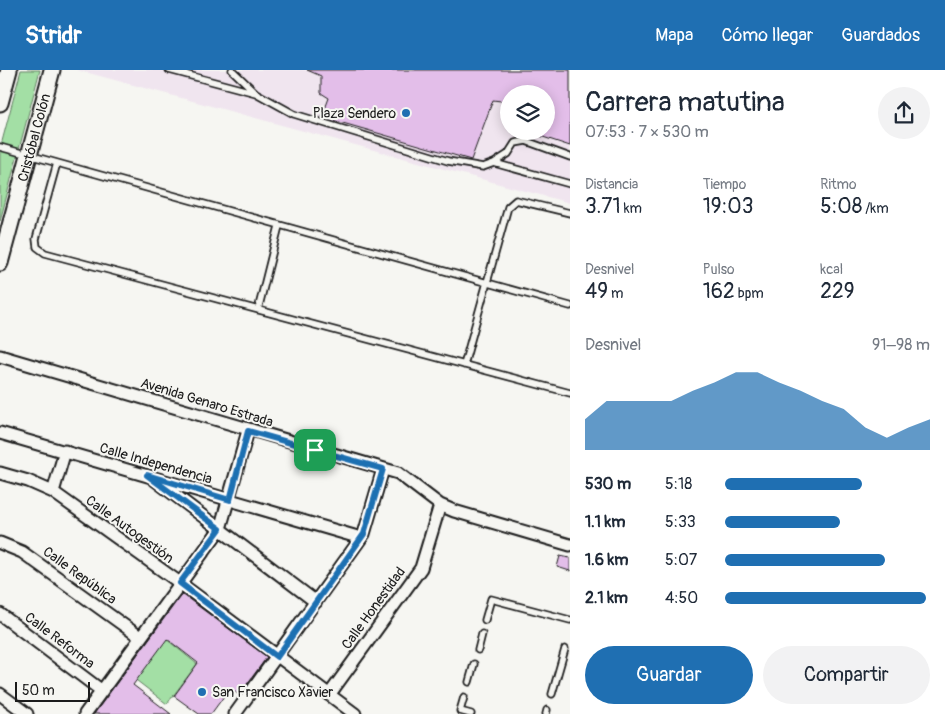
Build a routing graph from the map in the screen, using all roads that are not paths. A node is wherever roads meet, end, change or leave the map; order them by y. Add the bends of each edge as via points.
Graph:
1 (9, 70) edge
2 (52, 70) edge
3 (169, 70) edge
4 (232, 70) edge
5 (256, 93) junction
6 (0, 103) edge
7 (0, 147) edge
8 (29, 156) junction
9 (570, 157) edge
10 (57, 163) junction
11 (494, 163) junction
12 (570, 184) edge
13 (570, 214) edge
14 (279, 226) junction
15 (0, 263) edge
16 (486, 283) junction
17 (570, 306) edge
18 (258, 310) junction
19 (0, 356) edge
20 (464, 365) junction
21 (570, 393) edge
22 (248, 431) junction
23 (0, 433) edge
24 (65, 451) junction
25 (383, 469) junction
26 (0, 473) edge
27 (147, 475) junction
28 (53, 492) junction
29 (230, 500) junction
30 (440, 505) junction
31 (220, 529) junction
32 (361, 538) junction
33 (0, 543) edge
34 (570, 546) edge
35 (180, 583) junction
36 (316, 602) junction
37 (0, 614) edge
38 (486, 620) dead end
39 (570, 620) edge
40 (482, 634) dead end
41 (140, 637) junction
42 (565, 649) dead end
43 (478, 650) dead end
44 (277, 657) junction
45 (474, 664) dead end
46 (469, 682) dead end
47 (102, 690) junction
48 (0, 694) edge
49 (552, 694) dead end
50 (329, 695) junction
51 (464, 697) dead end
52 (240, 712) edge
53 (26, 714) edge
54 (85, 714) edge
55 (355, 714) edge
56 (471, 714) edge

1 - 6 street
2 - 8 street, Cristóbal Colón
3 - 5 lane
4 - 5 lane
5 - 11 lane via 294,114 448,161 483,167
7 - 8 lane
8 - 10 lane
8 - 15 street, Cristóbal Colón
9 - 11 lane via 526,141 515,143 508,154
10 - 14 lane
10 - 18 lane via 36,239 37,247 45,253
11 - 12 lane
13 - 16 lane via 516,200 508,207
14 - 16 lane
14 - 18 lane
16 - 17 lane
16 - 20 lane
18 - 20 lane
19 - 22 street, Avenida Genaro Estrada
20 - 21 lane
22 - 25 street, Avenida Genaro Estrada
22 - 29 street
23 - 24 street, Calle Independencia
24 - 27 street, Calle Independencia
24 - 28 street
25 - 30 street, Avenida Genaro Estrada via 412,482
25 - 32 street
26 - 28 street, Calle Autogestión
27 - 29 street, Calle Independencia
27 - 31 street
28 - 35 street, Calle Autogestión
29 - 31 street
29 - 32 street, Calle Independencia
30 - 34 street, Avenida Genaro Estrada
30 - 50 street, Calle Honestidad via 421,568
31 - 35 street
31 - 36 street
32 - 36 street
33 - 41 street, Calle República via 22,552
35 - 41 street
35 - 44 street, Calle Autogestión
36 - 44 street
37 - 47 street, Calle Reforma
38 - 39 lane via 491,599
40 - 43 lane
41 - 47 street
42 - 49 lane
44 - 50 street, Calle Autogestión
44 - 52 street
45 - 46 lane
47 - 54 street
48 - 53 street
50 - 55 street, Calle Autogestión
51 - 56 lane via 460,711

